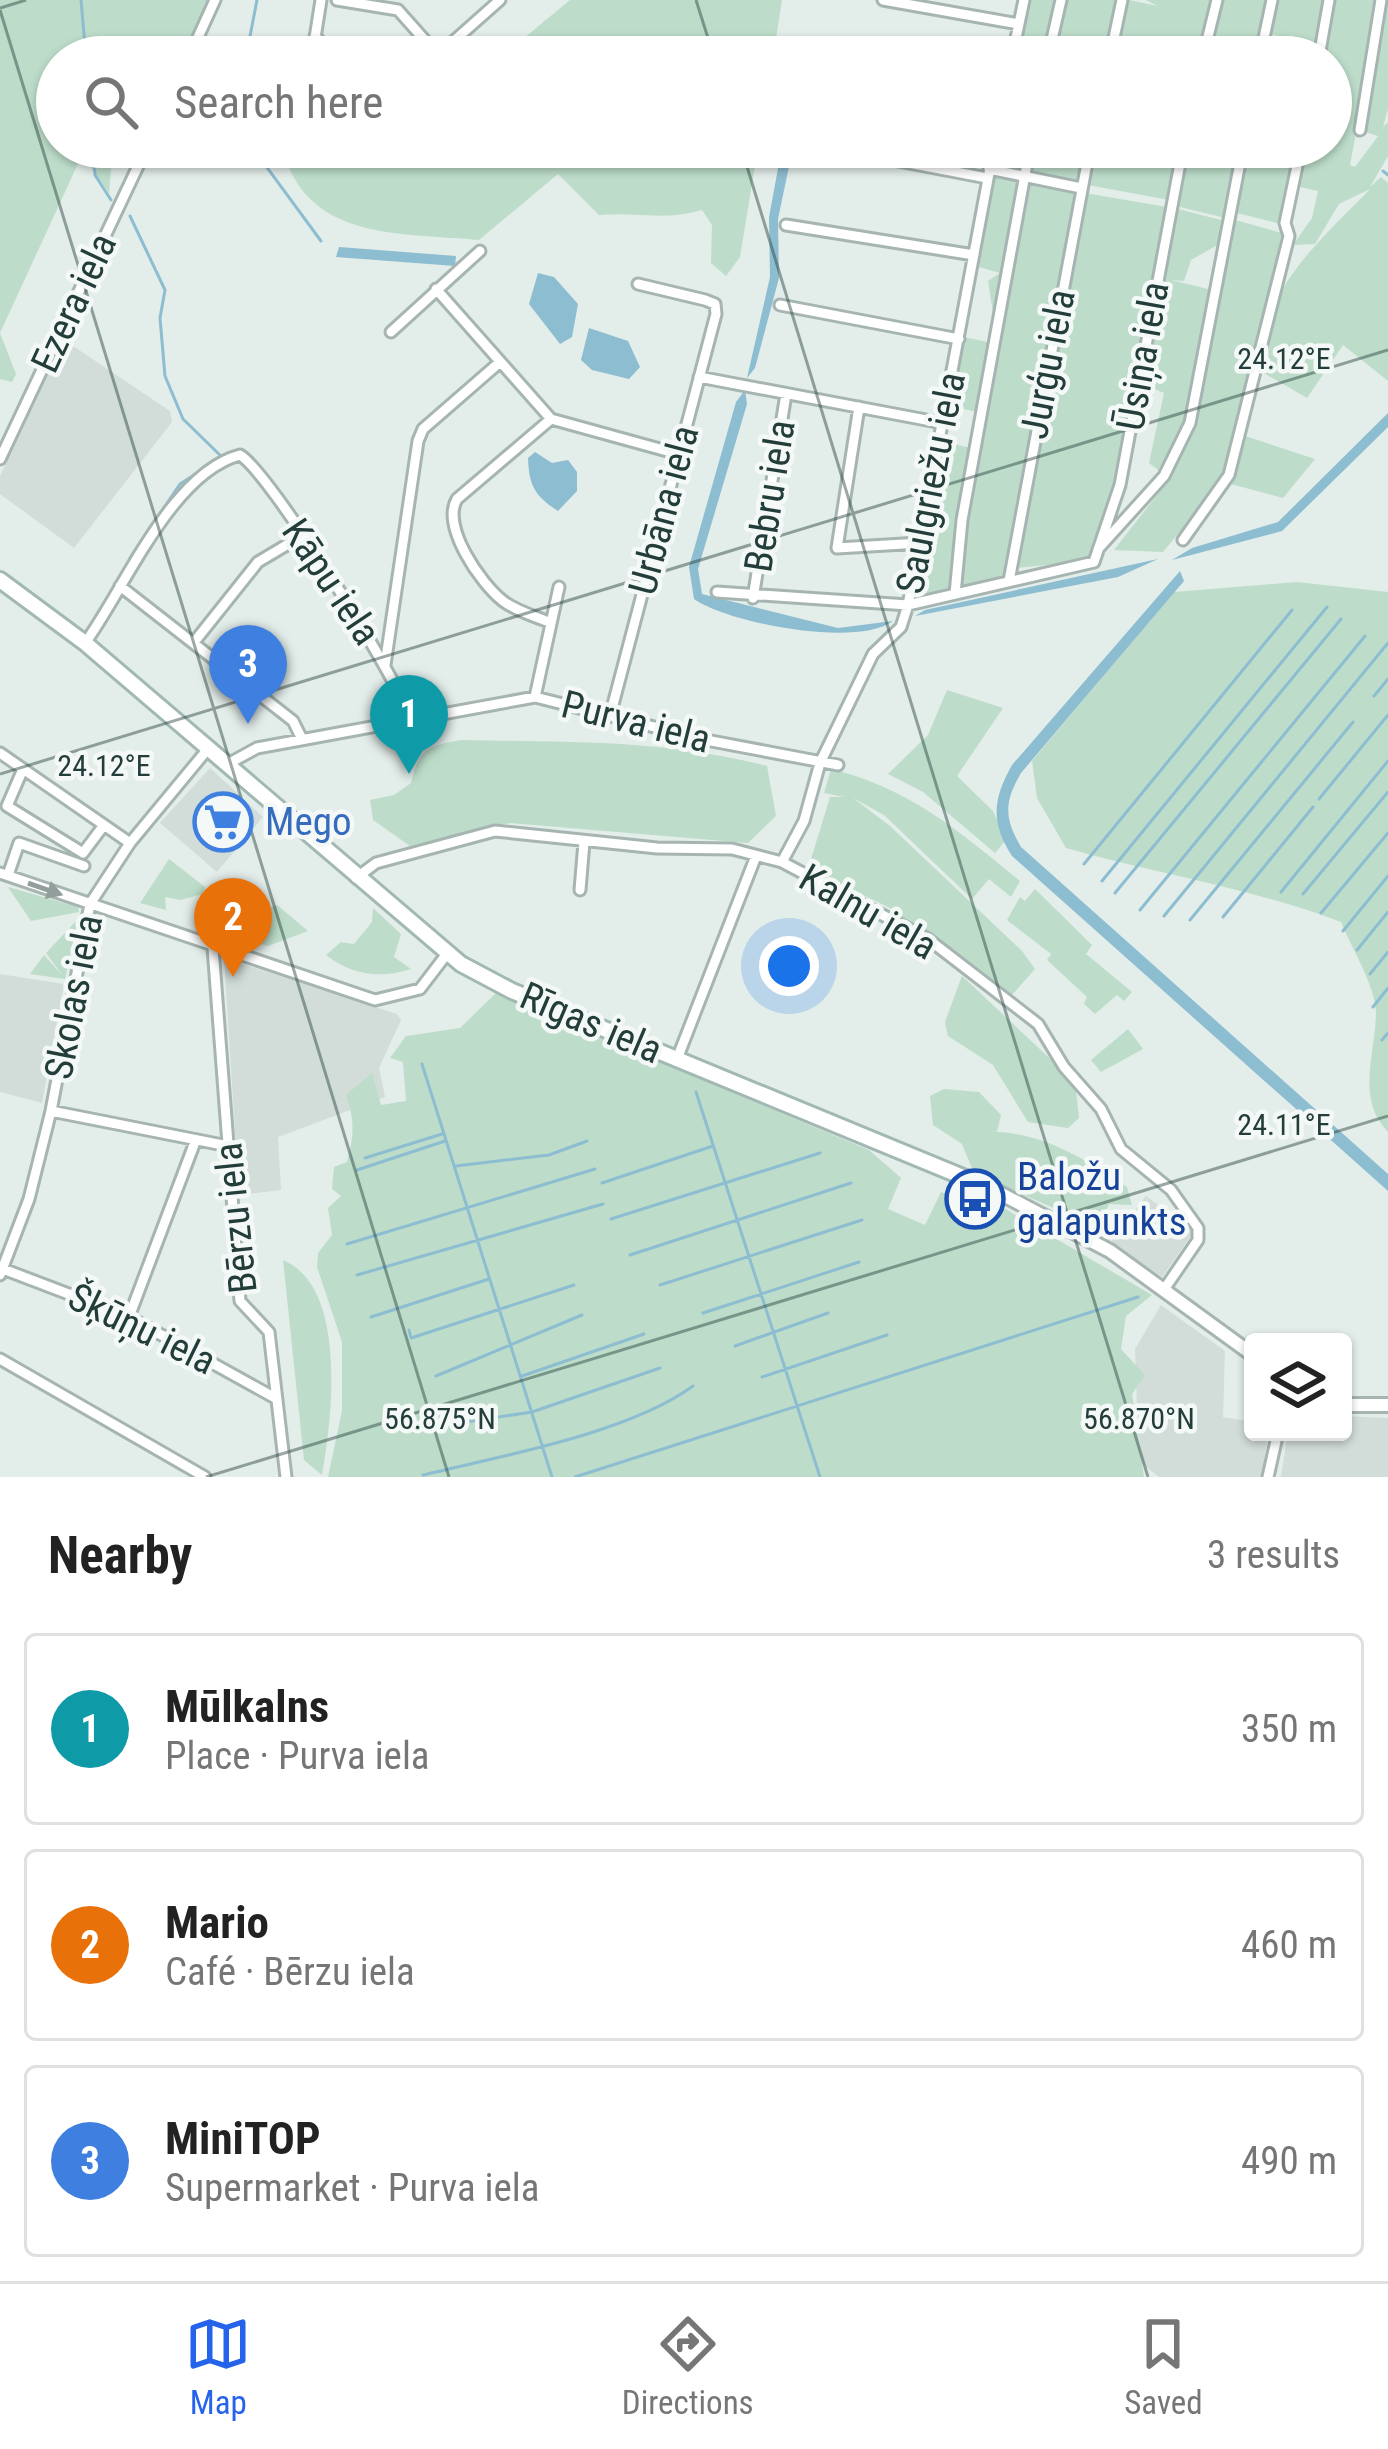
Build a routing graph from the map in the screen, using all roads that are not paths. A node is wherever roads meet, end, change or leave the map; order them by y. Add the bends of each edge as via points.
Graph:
1 (215, 0) edge
2 (321, 0) edge
3 (337, 0) edge
4 (500, 0) edge
5 (883, 0) edge
6 (1024, 0) edge
7 (1060, 0) edge
8 (1122, 0) edge
9 (1217, 0) edge
10 (1272, 0) edge
11 (1329, 0) edge
12 (1381, 0) edge
13 (399, 5) edge
14 (1019, 24) junction
15 (199, 36) edge
16 (315, 36) edge
17 (423, 36) edge
18 (459, 36) edge
19 (1016, 36) edge
20 (1052, 36) edge
21 (1114, 36) edge
22 (1208, 36) edge
23 (1264, 36) edge
24 (1323, 36) edge
25 (1360, 130) dead end
26 (137, 168) edge
27 (957, 168) edge
28 (989, 168) edge
29 (1026, 168) edge
30 (1086, 168) edge
31 (1179, 168) edge
32 (1239, 168) edge
33 (1297, 168) edge
34 (988, 173) junction
35 (1025, 176) junction
36 (1082, 188) junction
37 (786, 225) dead end
38 (480, 251) dead end
39 (974, 255) junction
40 (638, 284) dead end
41 (436, 289) junction
42 (780, 305) dead end
43 (391, 332) dead end
44 (958, 339) junction
45 (500, 362) junction
46 (699, 377) junction
47 (787, 394) junction
48 (859, 407) junction
49 (551, 419) junction
50 (942, 422) junction
51 (678, 454) junction
52 (0, 459) edge
53 (300, 537) junction
54 (1183, 540) dead end
55 (920, 543) junction
56 (1098, 549) junction
57 (0, 580) edge
58 (1009, 581) junction
59 (121, 586) junction
60 (559, 587) dead end
61 (717, 592) dead end
62 (955, 594) junction
63 (753, 598) junction
64 (908, 605) junction
65 (549, 622) junction
66 (195, 640) junction
67 (85, 643) junction
68 (385, 665) junction
69 (535, 697) junction
70 (610, 716) junction
71 (410, 718) junction
72 (302, 739) junction
73 (207, 750) junction
74 (0, 753) edge
75 (820, 763) junction
76 (226, 765) junction
77 (838, 765) dead end
78 (23, 769) junction
79 (104, 825) junction
80 (584, 842) junction
81 (130, 843) junction
82 (757, 856) junction
83 (782, 862) junction
84 (84, 866) dead end
85 (4, 874) edge
86 (356, 878) junction
87 (580, 890) dead end
88 (90, 904) junction
89 (213, 948) junction
90 (446, 955) junction
91 (677, 1059) junction
92 (51, 1112) junction
93 (195, 1142) junction
94 (228, 1146) junction
95 (992, 1189) joint
96 (1, 1272) edge
97 (1165, 1288) junction
98 (130, 1317) junction
99 (1244, 1348) edge
100 (0, 1359) edge
101 (277, 1399) junction
102 (1352, 1405) edge
103 (1388, 1405) edge
104 (1276, 1441) edge
105 (205, 1477) edge
106 (286, 1477) edge
107 (1268, 1477) edge

1 - 15 street
2 - 16 street
3 - 13 street
4 - 18 street
5 - 14 street
6 - 14 street
7 - 20 street
8 - 21 street
9 - 22 street
10 - 23 street
11 - 24 street
12 - 25 street
13 - 17 street
14 - 19 street
26 - 52 street, Ezera iela
27 - 34 street
28 - 34 street, Saulgriežu iela
29 - 35 street
30 - 36 street, Jurģu iela
31 - 56 street, Ūsiņa iela via 1120,485
32 - 56 street via 1190,423 1164,476
33 - 54 street via 1285,254 1229,475
34 - 35 street
34 - 39 street, Saulgriežu iela
35 - 36 street
35 - 62 street
36 - 58 street, Jurģu iela
37 - 39 street
38 - 41 street
39 - 44 street, Saulgriežu iela
40 - 46 street, Urbāna iela via 715,304
41 - 43 street
41 - 45 street
42 - 44 street
44 - 50 street, Saulgriežu iela
45 - 49 street
45 - 68 street via 423,429
46 - 47 street
46 - 51 street, Urbāna iela
47 - 48 street
47 - 63 street, Bebru iela
48 - 50 street
48 - 55 street via 837,548
49 - 51 street
49 - 65 street via 452,506 453,529 499,598
50 - 55 street, Saulgriežu iela
51 - 70 street, Urbāna iela
53 - 59 street, Kāpu iela via 240,455 194,483
53 - 66 street via 259,562
53 - 68 street, Kāpu iela
55 - 64 street, Saulgriežu iela
56 - 58 street, Ūsiņa iela via 1094,562
57 - 67 main road, Rīgas iela
58 - 62 street
59 - 66 street
59 - 67 street
60 - 65 street
61 - 63 street
62 - 64 street
63 - 64 street
64 - 75 street, Saulgriežu iela via 901,627 873,654
65 - 69 street
66 - 72 street via 298,725
67 - 73 main road, Rīgas iela
68 - 71 street, Kāpu iela
69 - 70 street, Purva iela
69 - 71 street, Purva iela
70 - 75 street, Purva iela
71 - 72 street, Purva iela
72 - 76 street, Purva iela via 244,752
73 - 76 main road, Rīgas iela
73 - 81 street, Skolas iela
74 - 78 street
75 - 77 street, Purva iela
75 - 83 street, Saulgriežu iela
76 - 86 main road, Rīgas iela
78 - 79 street
78 - 79 street via 7,806 83,853
79 - 81 street
80 - 82 street, Kalnu iela
80 - 86 street, Kalnu iela via 495,831 376,863
80 - 87 street
81 - 88 street, Skolas iela
82 - 83 street, Kalnu iela
82 - 91 street
83 - 97 street, Kalnu iela via 928,939 1029,1014 1101,1108 1120,1149 1172,1190 1198,1228
84 - 85 street via 19,843
85 -> 88 street
86 - 90 main road, Rīgas iela
88 - 89 street
88 - 92 street, Skolas iela
89 - 90 street via 375,1000 420,989
89 - 94 street, Bērzu iela
90 - 91 main road, Rīgas iela
91 - 95 main road, Rīgas iela
92 - 93 street
92 - 96 street, Skolas iela
93 - 94 street
93 - 98 street
94 - 101 street, Bērzu iela via 240,1301 269,1332
95 - 97 street, Rīgas iela
96 - 98 street, Šķūņu iela
97 - 99 street, Rīgas iela
98 - 101 street, Šķūņu iela
100 - 105 street
101 - 106 street, Bērzu iela
102 - 103 street
104 - 107 street

